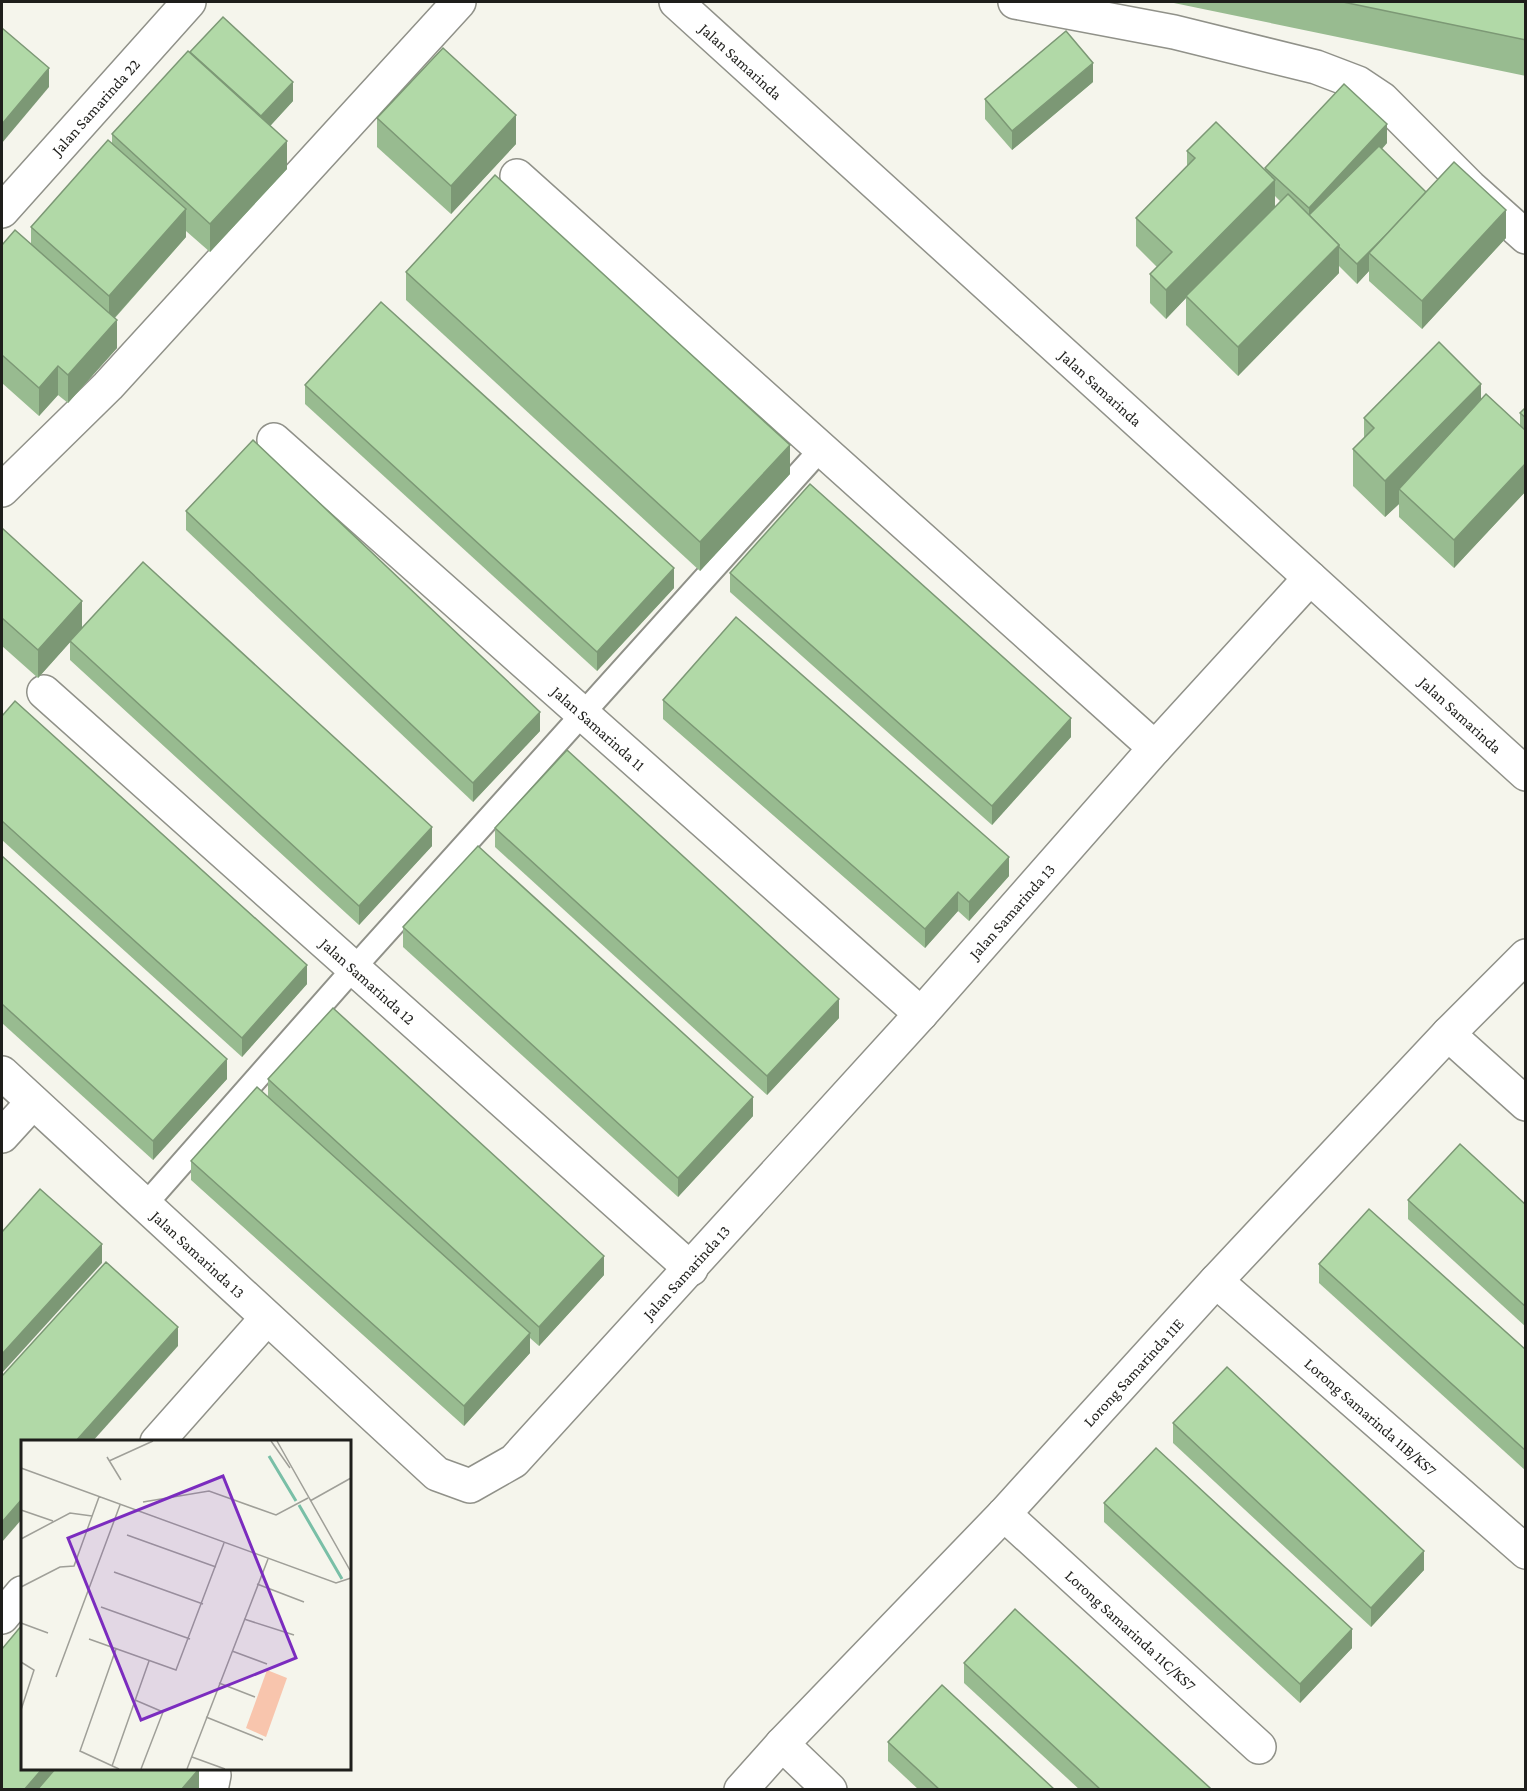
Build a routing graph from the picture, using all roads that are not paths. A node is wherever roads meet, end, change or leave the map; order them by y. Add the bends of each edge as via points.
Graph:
1 (189, 2) edge
2 (459, 2) edge
3 (676, 2) edge
4 (1015, 2) edge
5 (517, 176) dead end
6 (2, 212) edge
7 (1526, 237) edge
8 (274, 440) dead end
9 (821, 449) junction
10 (2, 490) edge
11 (1310, 578) junction
12 (44, 692) dead end
13 (583, 713) junction
14 (1155, 748) junction
15 (1526, 774) edge
16 (1526, 956) edge
17 (354, 968) junction
18 (921, 1014) junction
19 (1448, 1034) junction
20 (2, 1073) edge
21 (33, 1102) junction
22 (1526, 1104) edge
23 (2, 1136) edge
24 (145, 1205) junction
25 (691, 1269) junction
26 (1216, 1281) junction
27 (267, 1318) junction
28 (159, 1440) edge
29 (1004, 1514) junction
30 (1526, 1552) edge
31 (782, 1744) junction
32 (1259, 1747) dead end
33 (212, 1770) edge
34 (212, 1790) edge
35 (741, 1790) edge
36 (830, 1790) edge

1 - 6 street, Jalan Samarinda 22
2 - 10 street via 108,386
3 - 11 street, Jalan Samarinda
4 - 7 street via 1174,32 1316,67 1358,82 1382,99
5 - 9 street
8 - 13 street, Jalan Samarinda 11
9 - 13 lane
9 - 14 street
11 - 14 street, Jalan Samarinda 13
11 - 15 street, Jalan Samarinda
12 - 17 street, Jalan Samarinda 12
13 - 17 lane
13 - 18 street, Jalan Samarinda 11
14 - 18 street, Jalan Samarinda 13
16 - 19 street, Lorong Samarinda 11E
17 - 24 lane
17 - 25 street, Jalan Samarinda 12
18 - 25 street, Jalan Samarinda 13
19 - 22 street
19 - 26 street, Lorong Samarinda 11E
20 - 21 street, Jalan Samarinda 13
21 - 23 street
21 - 24 street, Jalan Samarinda 13
24 - 27 street, Jalan Samarinda 13
25 - 27 street, Jalan Samarinda 13 via 514,1461 470,1486 437,1474
26 - 29 street, Lorong Samarinda 11E
26 - 30 street, Lorong Samarinda 11B/KS7
27 - 28 street
29 - 31 street, Lorong Samarinda 11E
29 - 32 street, Lorong Samarinda 11C/KS7
31 - 35 street, Lorong Samarinda 11E
31 - 36 street
33 - 34 street

